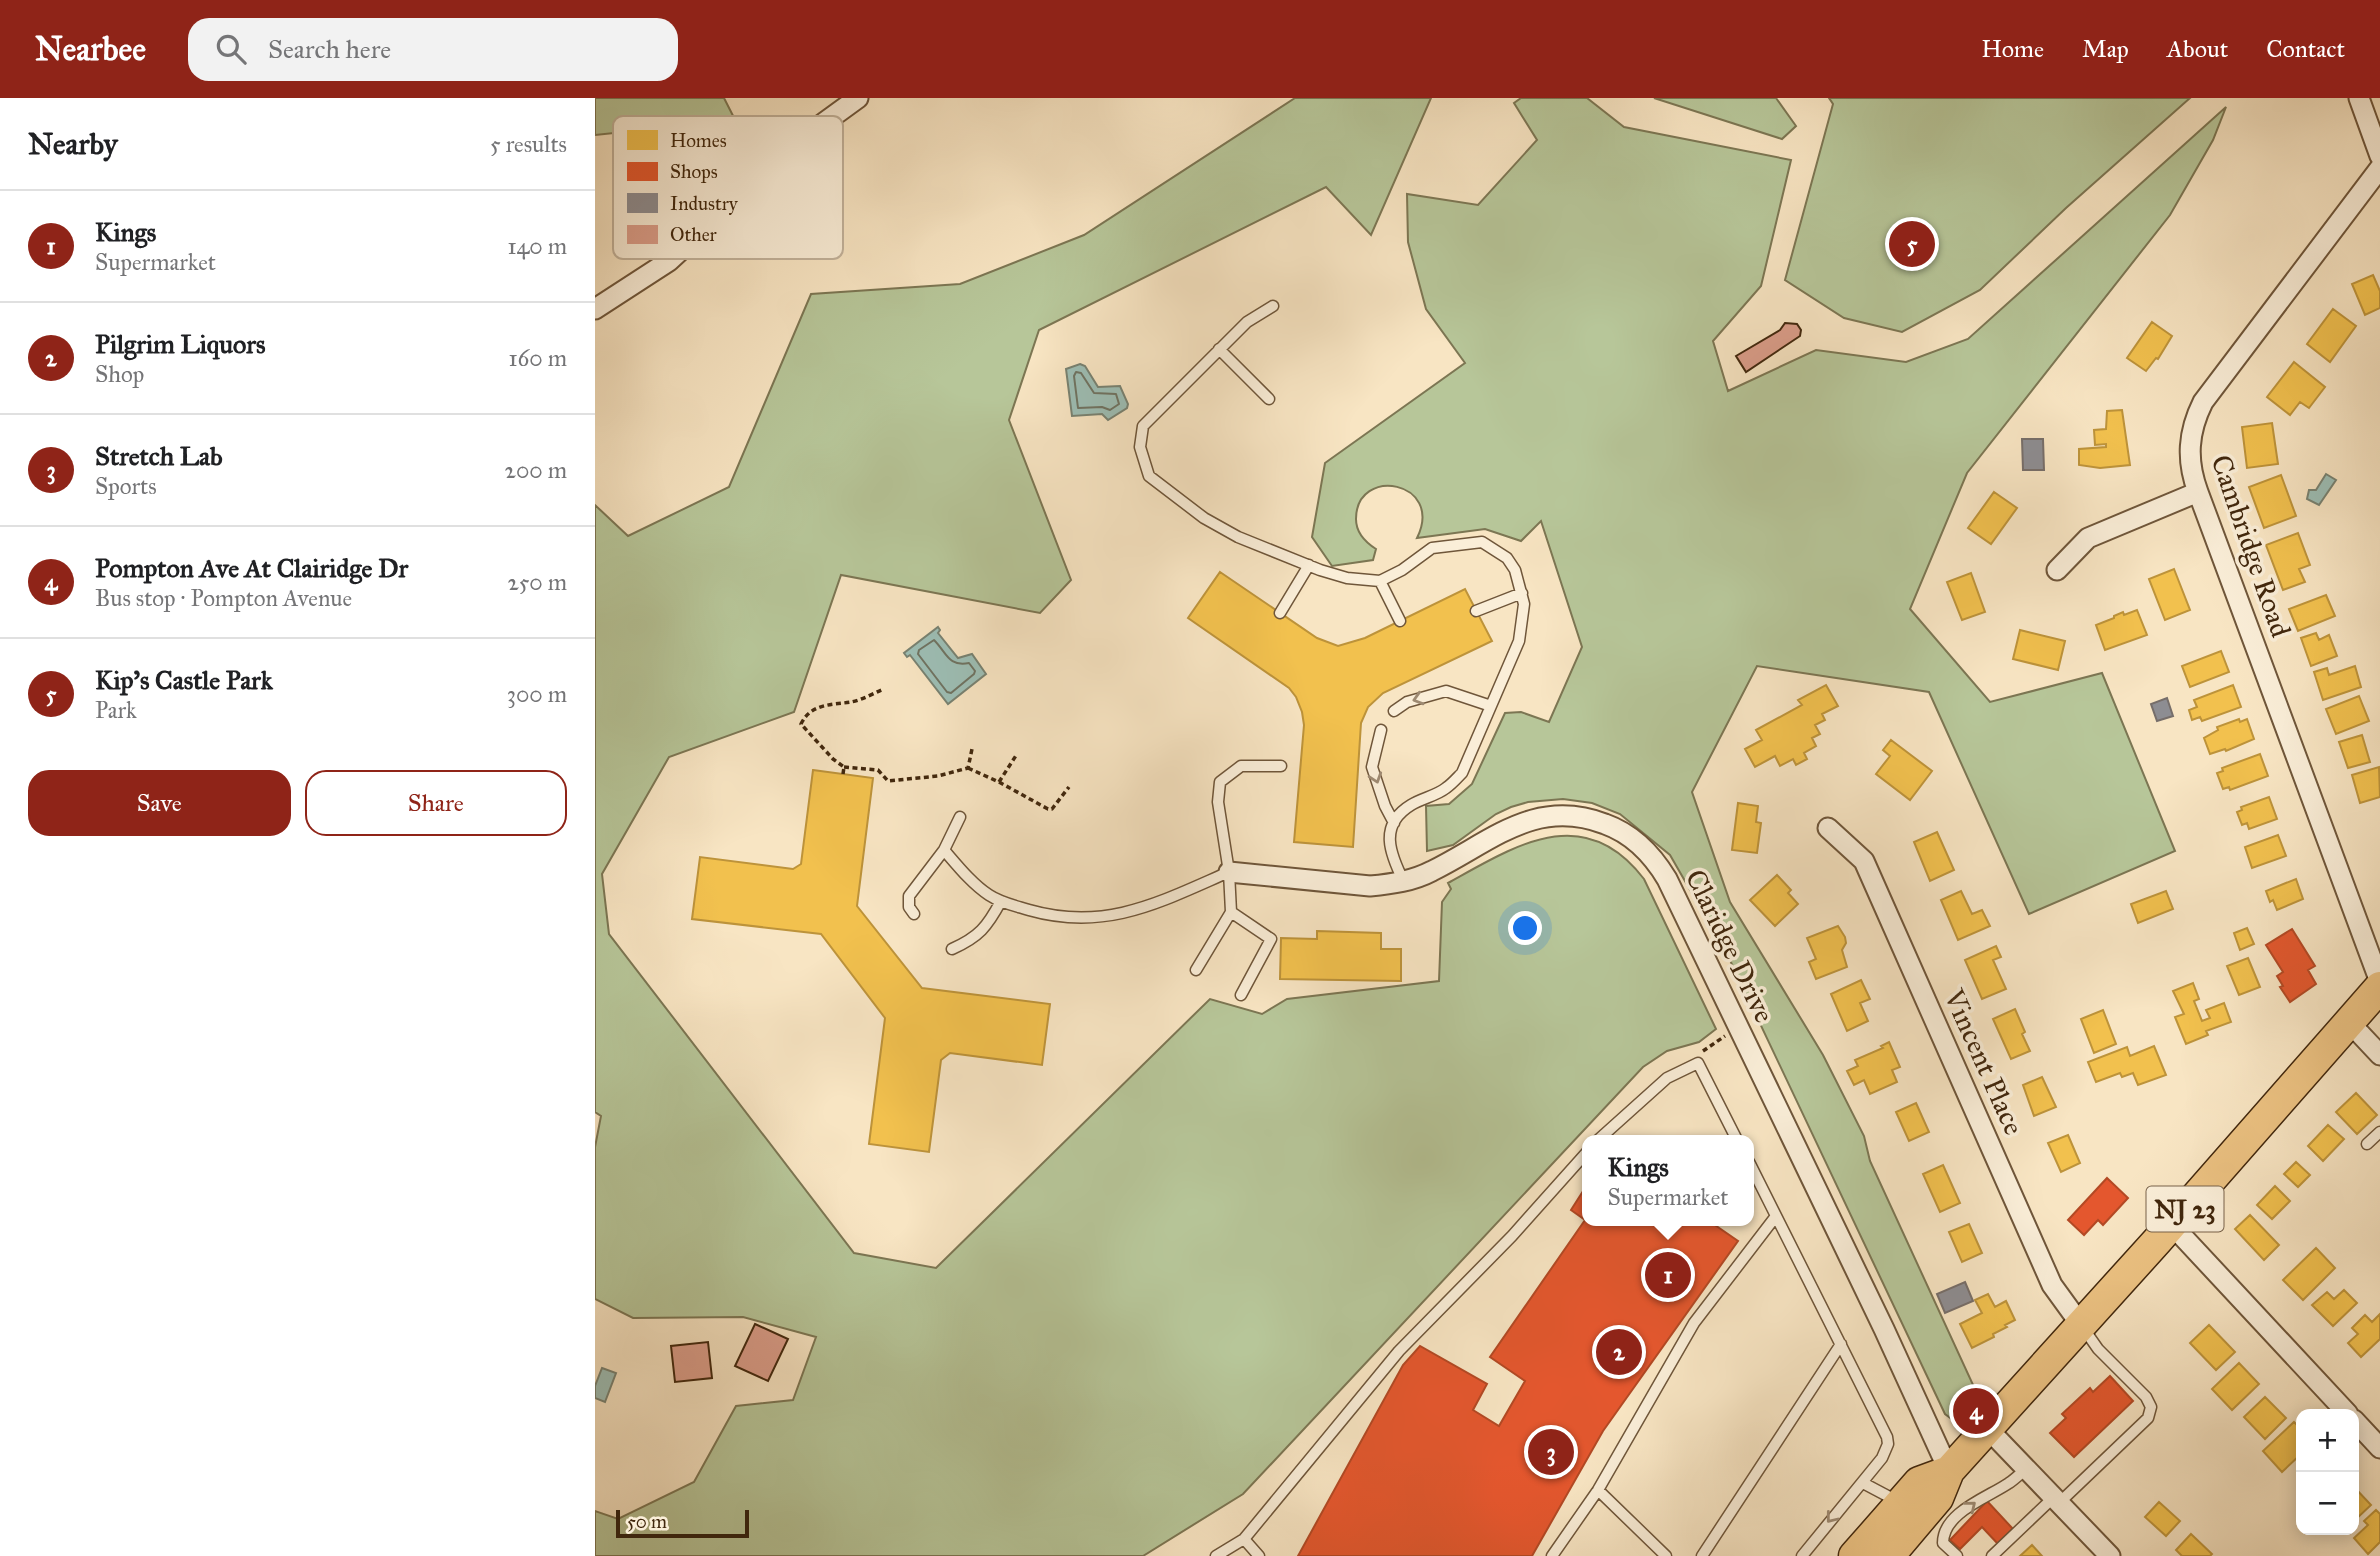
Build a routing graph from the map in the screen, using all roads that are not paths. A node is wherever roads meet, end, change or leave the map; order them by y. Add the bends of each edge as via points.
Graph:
1 (858, 98) edge
2 (2359, 98) edge
3 (833, 116) edge
4 (2380, 156) edge
5 (2380, 168) edge
6 (671, 259) edge
7 (1273, 306) dead end
8 (595, 309) edge
9 (1219, 349) junction
10 (1269, 399) dead end
11 (2198, 492) junction
12 (1309, 565) junction
13 (2057, 570) dead end
14 (1380, 581) junction
15 (1522, 593) junction
16 (1476, 611) dead end
17 (1280, 613) dead end
18 (1400, 621) dead end
19 (1491, 706) junction
20 (1394, 712) dead end
21 (1381, 730) dead end
22 (1281, 766) dead end
23 (960, 817) dead end
24 (1394, 823) junction
25 (1828, 828) dead end
26 (944, 850) junction
27 (1229, 872) junction
28 (1404, 882) junction
29 (1001, 901) junction
30 (1231, 912) junction
31 (914, 914) dead end
32 (952, 949) dead end
33 (1196, 970) dead end
34 (2380, 985) edge
35 (1241, 995) dead end
36 (2349, 1023) junction
37 (2380, 1055) edge
38 (2380, 1132) edge
39 (1604, 1135) edge
40 (1734, 1135) edge
41 (2367, 1144) dead end
42 (1582, 1158) edge
43 (1754, 1174) edge
44 (1776, 1216) junction
45 (2171, 1224) junction
46 (2081, 1325) junction
47 (1841, 1344) junction
48 (2343, 1409) edge
49 (2359, 1425) edge
50 (1988, 1429) junction
51 (2380, 1448) edge
52 (2026, 1469) junction
53 (1949, 1471) junction
54 (1863, 1483) junction
55 (1598, 1490) junction
56 (2057, 1500) junction
57 (1900, 1503) junction
58 (1244, 1539) junction
59 (1557, 1554) edge
60 (1216, 1556) edge
61 (1259, 1556) edge
62 (1667, 1556) edge
63 (1702, 1556) edge
64 (1802, 1556) edge
65 (1854, 1556) edge
66 (1889, 1556) edge
67 (1957, 1556) edge
68 (1991, 1556) edge
69 (2110, 1556) edge

1 - 3 street
2 - 4 street
5 - 11 street, Cambridge Road via 2203,402 2189,453
6 - 8 street
7 - 9 lane via 1247,322
9 - 10 lane
9 - 12 lane via 1143,426 1140,446 1149,476 1204,518 1238,537
11 - 13 street via 2088,538
11 - 34 street, Cambridge Road
12 - 14 lane via 1347,578
12 - 17 lane
14 - 15 lane via 1431,548 1482,542 1507,558
14 - 18 lane
15 - 16 lane
15 - 19 lane via 1519,641
19 -> 20 lane via 1445,691 1407,702
19 - 24 lane via 1462,773 1446,789 1412,804
21 -> 24 lane via 1372,767
22 - 27 lane via 1241,766 1220,782 1218,802
23 - 26 lane
24 - 28 lane via 1390,855
25 - 46 street, Vincent Place via 1864,861 2052,1285
26 - 29 lane via 989,895
26 - 31 lane via 909,896
27 - 28 street, Claridge Drive via 1370,886
27 - 29 lane via 1152,905 1098,918 1058,918
27 - 30 lane
28 - 53 street, Claridge Drive via 1507,828 1550,816 1610,825 1649,853 1667,879
29 - 32 lane via 989,925 971,941
30 - 33 lane
30 - 35 lane via 1271,939
34 - 36 main road, NJ 23
36 - 37 street
36 - 45 main road, NJ 23
38 - 41 lane
39 - 40 lane via 1668,1078 1698,1063
42 - 58 lane via 1399,1351
43 - 44 lane
44 - 47 lane
44 - 55 lane via 1694,1324
45 - 46 main road, NJ 23
45 - 48 street
46 - 50 main road, NJ 23
46 - 56 lane via 2151,1407 2148,1418
47 - 54 lane via 1887,1437 1886,1451
47 - 63 lane
49 - 51 street
50 - 52 street
50 - 53 main road, NJ 23
52 - 56 street
67 -> 52 lane via 1943,1543 1943,1535 1954,1521 1968,1506
53 - 57 main road, NJ 23 via 1919,1482
53 - 66 main road, NJ 23 via 1938,1498
54 - 57 lane
54 -> 64 lane
55 - 59 lane
55 - 62 lane
56 - 68 lane
56 - 69 street
57 - 65 main road, NJ 23
58 - 60 lane
58 - 61 lane

